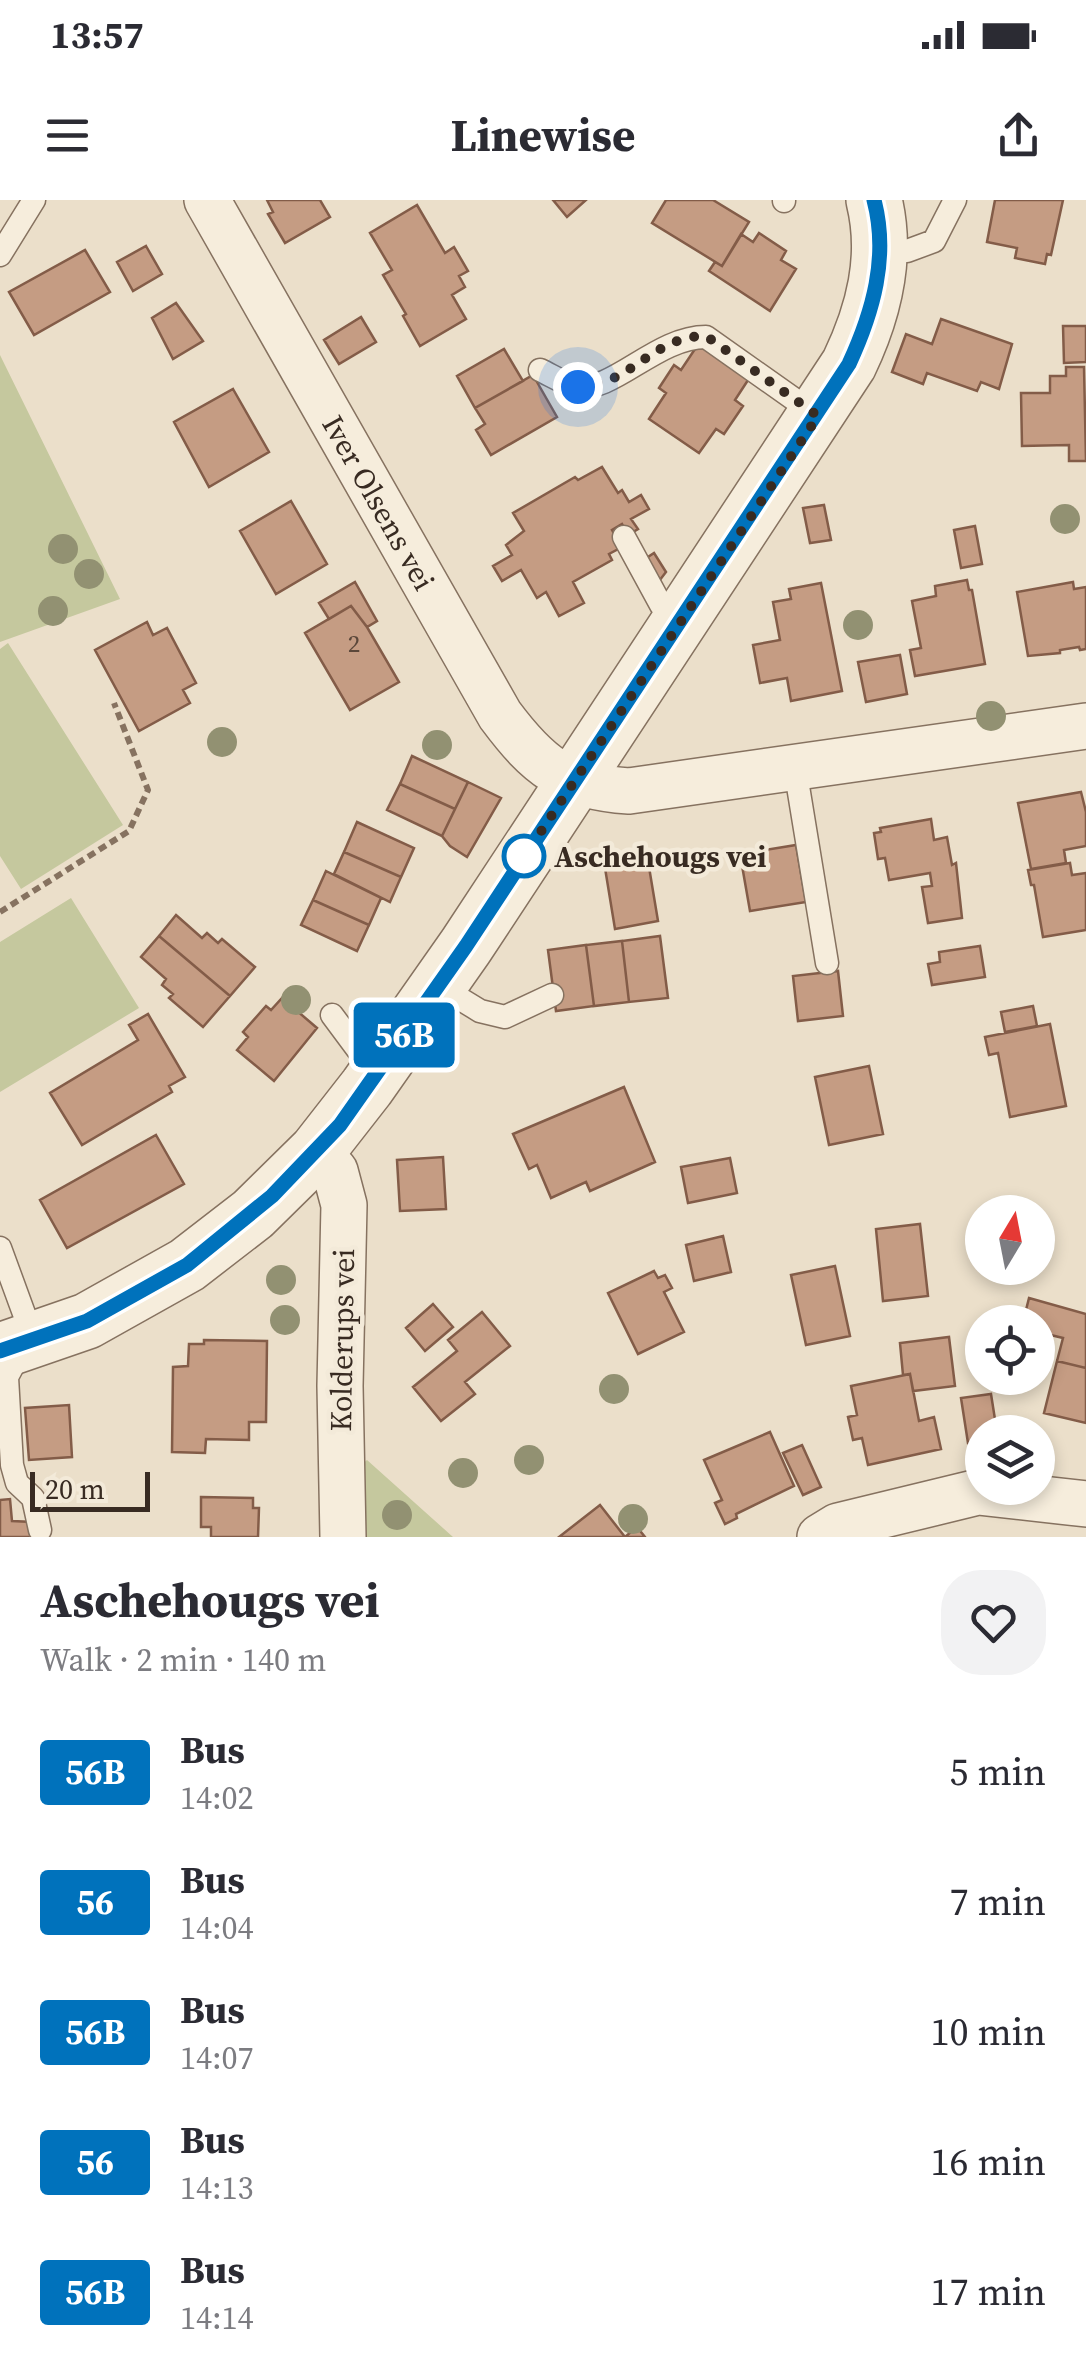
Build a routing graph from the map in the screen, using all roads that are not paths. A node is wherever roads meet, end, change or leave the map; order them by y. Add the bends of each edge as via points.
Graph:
1 (34, 200) edge
2 (207, 200) edge
3 (955, 200) edge
4 (877, 225) edge
5 (0, 254) edge
6 (540, 370) dead end
7 (818, 416) junction
8 (624, 537) dead end
9 (678, 626) junction
10 (1086, 726) edge
11 (795, 768) junction
12 (574, 782) junction
13 (827, 963) dead end
14 (439, 986) junction
15 (552, 996) dead end
16 (332, 1015) dead end
17 (379, 1070) junction
18 (317, 1150) junction
19 (0, 1248) edge
20 (13, 1347) edge
21 (1086, 1504) edge
22 (40, 1530) dead end
23 (343, 1537) edge
24 (820, 1537) edge

1 - 5 lane
2 - 12 street, Iver Olsens vei via 500,715 527,750
3 - 4 lane via 934,241 908,251
4 - 7 street via 872,309
6 - 7 lane via 578,387 615,378 686,336 706,336
7 - 9 street
8 - 9 lane
9 - 12 street
10 - 11 street
11 - 12 street via 629,791
11 - 13 lane
12 - 14 street
14 - 15 lane via 480,1011 505,1017
14 - 17 street
16 - 17 lane
17 - 18 street
18 - 20 street via 253,1214 187,1265 123,1304
18 - 23 street, Kolderups vei via 335,1171 344,1205
19 - 20 lane via 26,1319
20 - 22 lane via 7,1376 12,1465 17,1483 33,1498
21 - 24 street via 978,1492 838,1526

